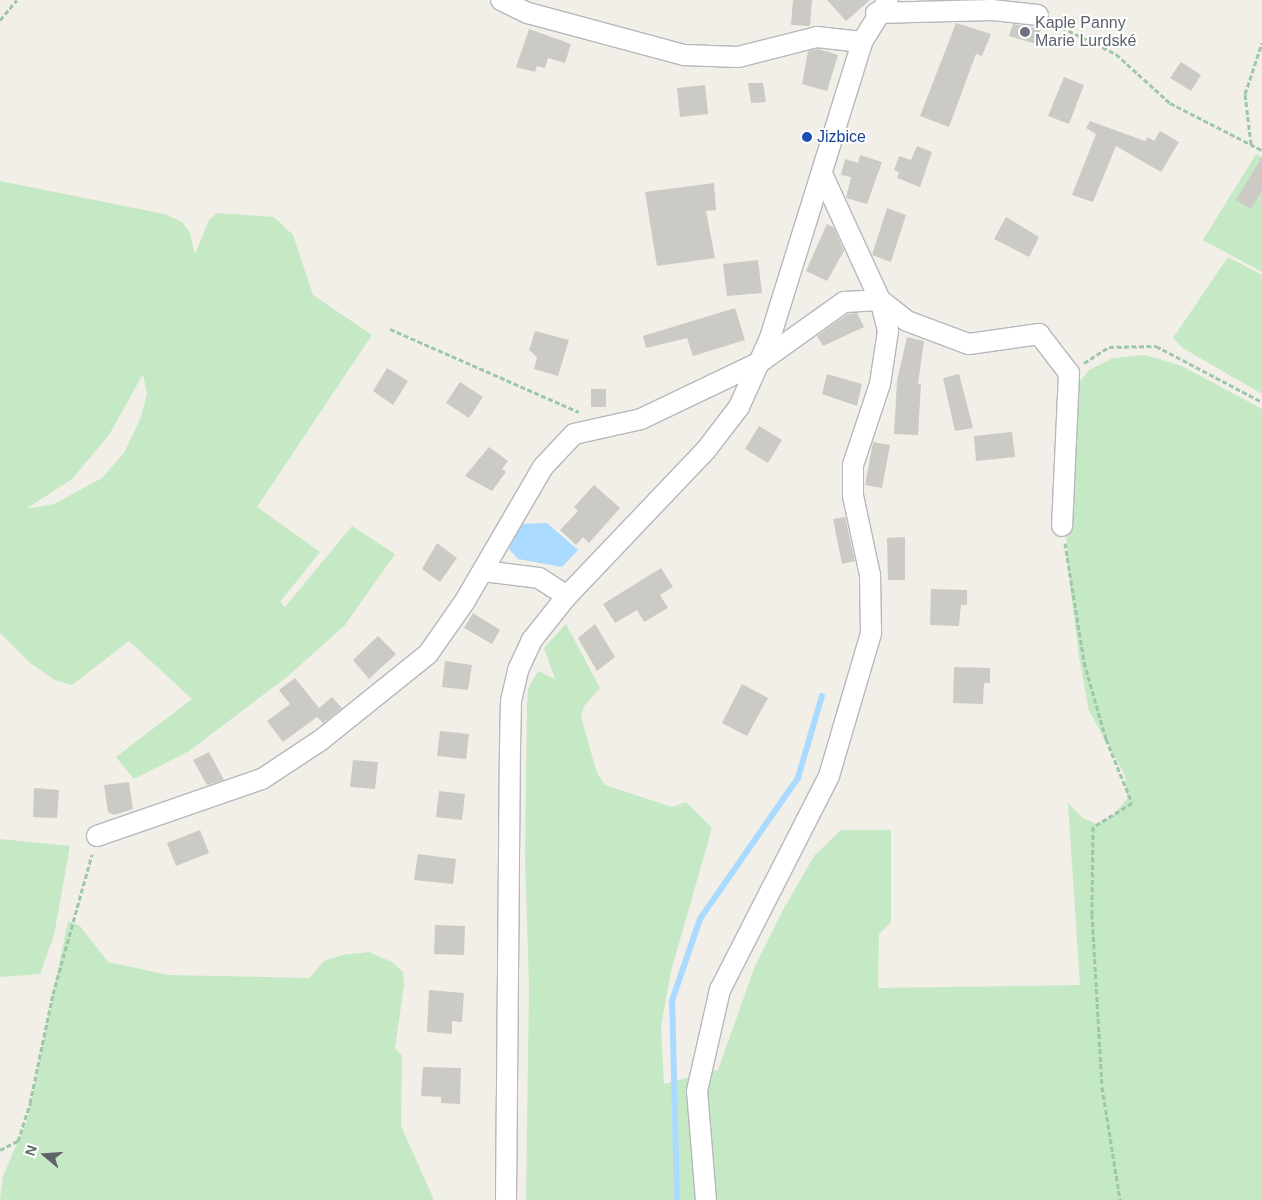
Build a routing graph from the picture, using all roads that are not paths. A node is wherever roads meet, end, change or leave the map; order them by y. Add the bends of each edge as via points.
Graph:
1 (501, 0) edge
2 (990, 5) edge
3 (882, 7) edge
4 (1038, 15) road end
5 (862, 42) junction
6 (822, 174) junction
7 (880, 300) junction
8 (760, 362) junction
9 (1062, 526) road end
10 (483, 571) junction
11 (567, 596) junction
12 (97, 836) road end
13 (506, 1200) edge
14 (706, 1200) edge

1 - 5 street via 528,13 684,55 738,58 816,37
2 - 3 street
2 - 4 street
3 - 5 street
5 - 6 street
6 - 7 street
6 - 8 street
7 - 8 street via 844,302
7 - 9 street via 906,320 969,344 1039,334 1069,373
7 - 14 street via 888,331 880,384 853,465 853,496 870,575 871,633 829,776 720,990 698,1082
8 - 10 street via 641,419 574,434 544,467
8 - 11 street via 739,407 706,450
10 - 11 street via 539,578
10 - 12 street via 428,654 321,740 262,779
11 - 13 street via 526,649 511,701

